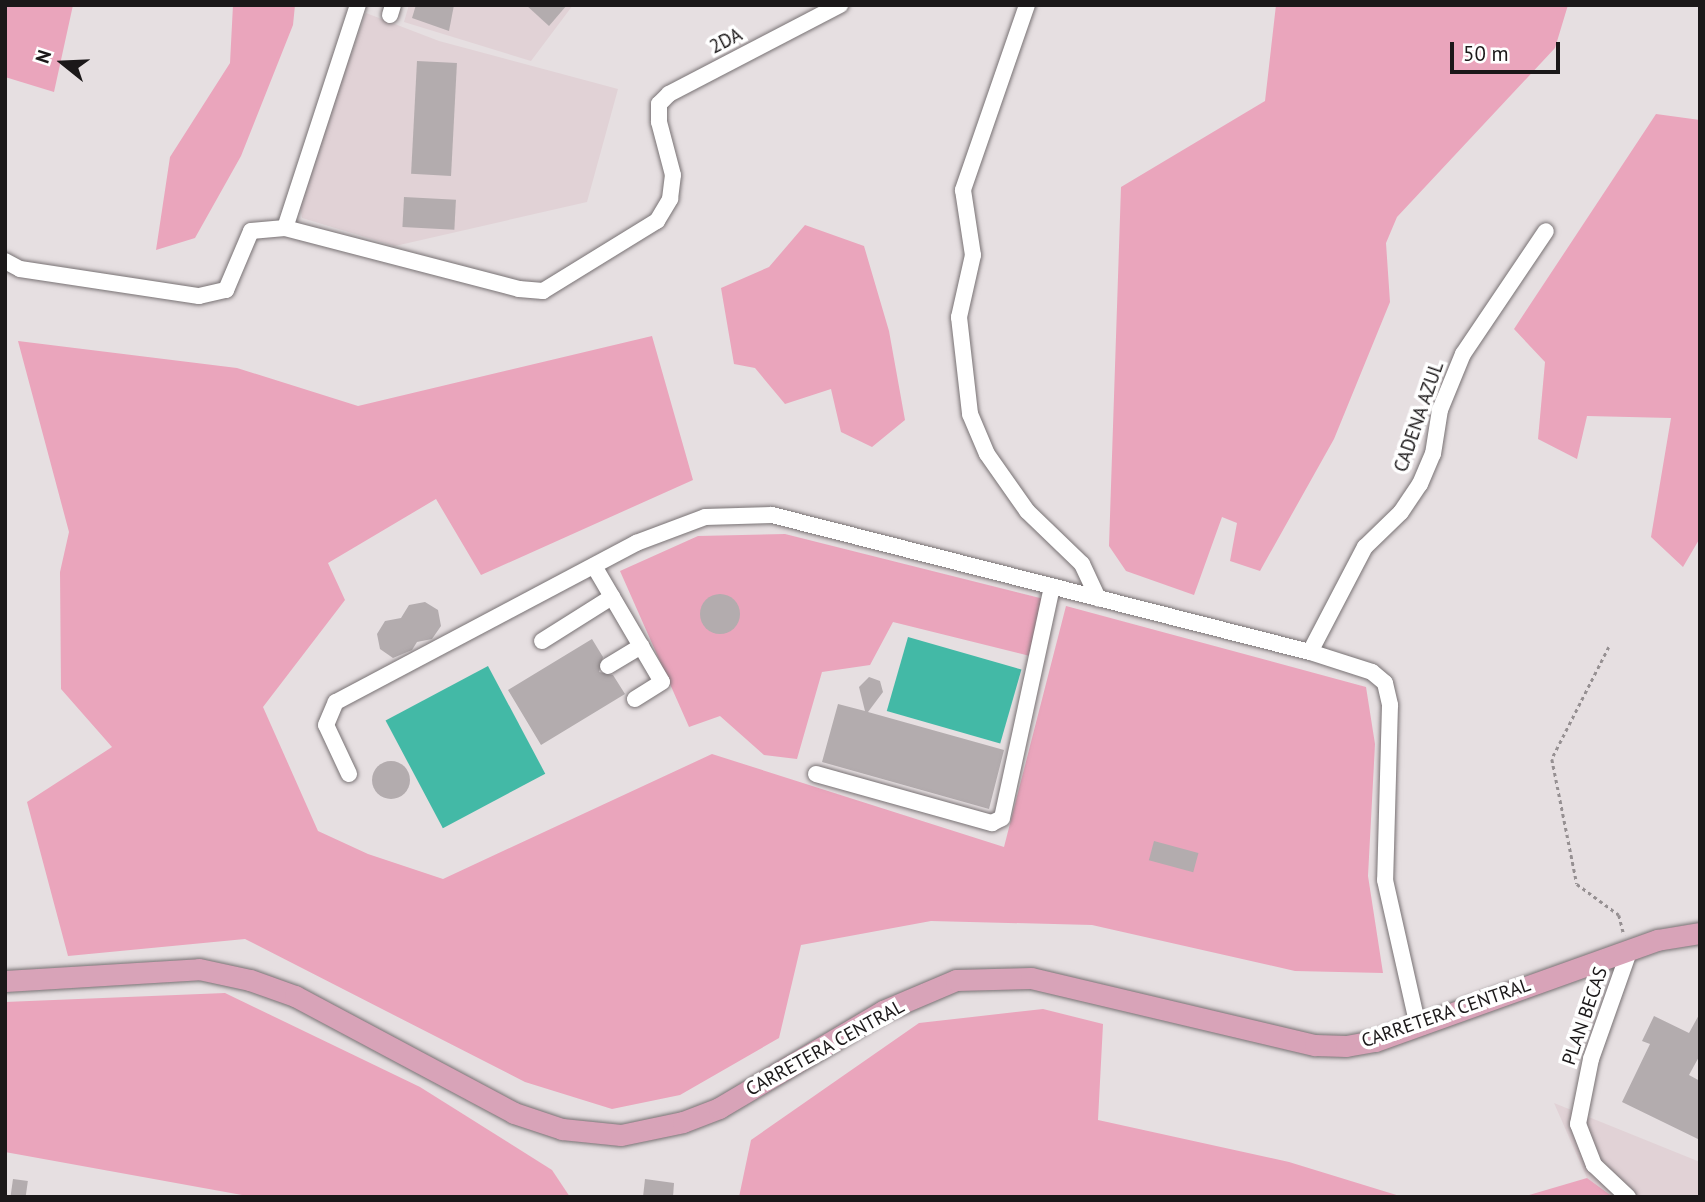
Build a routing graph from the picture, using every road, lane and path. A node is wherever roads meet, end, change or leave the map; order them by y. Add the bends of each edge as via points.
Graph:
1 (358, 5) edge
2 (840, 5) edge
3 (1027, 5) edge
4 (285, 228) junction
5 (1546, 231) dead end
6 (5, 261) edge
7 (594, 566) junction
8 (1052, 587) junction
9 (612, 597) junction
10 (1098, 599) junction
11 (542, 641) dead end
12 (641, 646) junction
13 (1609, 647) dead end
14 (1310, 652) junction
15 (608, 666) dead end
16 (635, 699) dead end
17 (349, 774) dead end
18 (816, 774) dead end
19 (1700, 933) edge
20 (1629, 949) junction
21 (5, 981) edge
22 (1418, 1026) junction
23 (1628, 1197) edge

1 - 4 street
2 - 4 street, 2DA via 669,94 659,104 659,122 673,175 670,199 657,221 542,291 519,289
3 - 10 street via 963,190 973,255 959,317 970,414 988,454 1027,511 1082,564
4 - 6 street via 251,231 226,290 199,296 20,269
5 - 14 street, CADENA AZUL via 1463,354 1440,410 1433,454 1420,484 1401,512 1365,547
7 - 8 street via 636,543 705,517 772,515
7 - 9 street
7 - 17 street via 336,702 326,725
8 - 10 street
8 - 18 street via 1002,818 992,823
9 - 11 street
9 - 12 street
10 - 14 street
12 - 15 street
12 - 16 street via 662,682
13 - 20 path via 1552,759 1577,884 1619,915
14 - 22 street via 1372,672 1385,683 1390,705 1385,880
19 - 20 main road, CARRETERA CENTRAL
20 - 22 main road, CARRETERA CENTRAL
20 - 23 street, PLAN BECAS via 1581,1096 1578,1124 1594,1165
21 - 22 main road, CARRETERA CENTRAL via 200,968 250,980 295,996 514,1113 562,1129 621,1135 683,1122 719,1108 883,1011 956,980 1031,978 1315,1045 1375,1041

